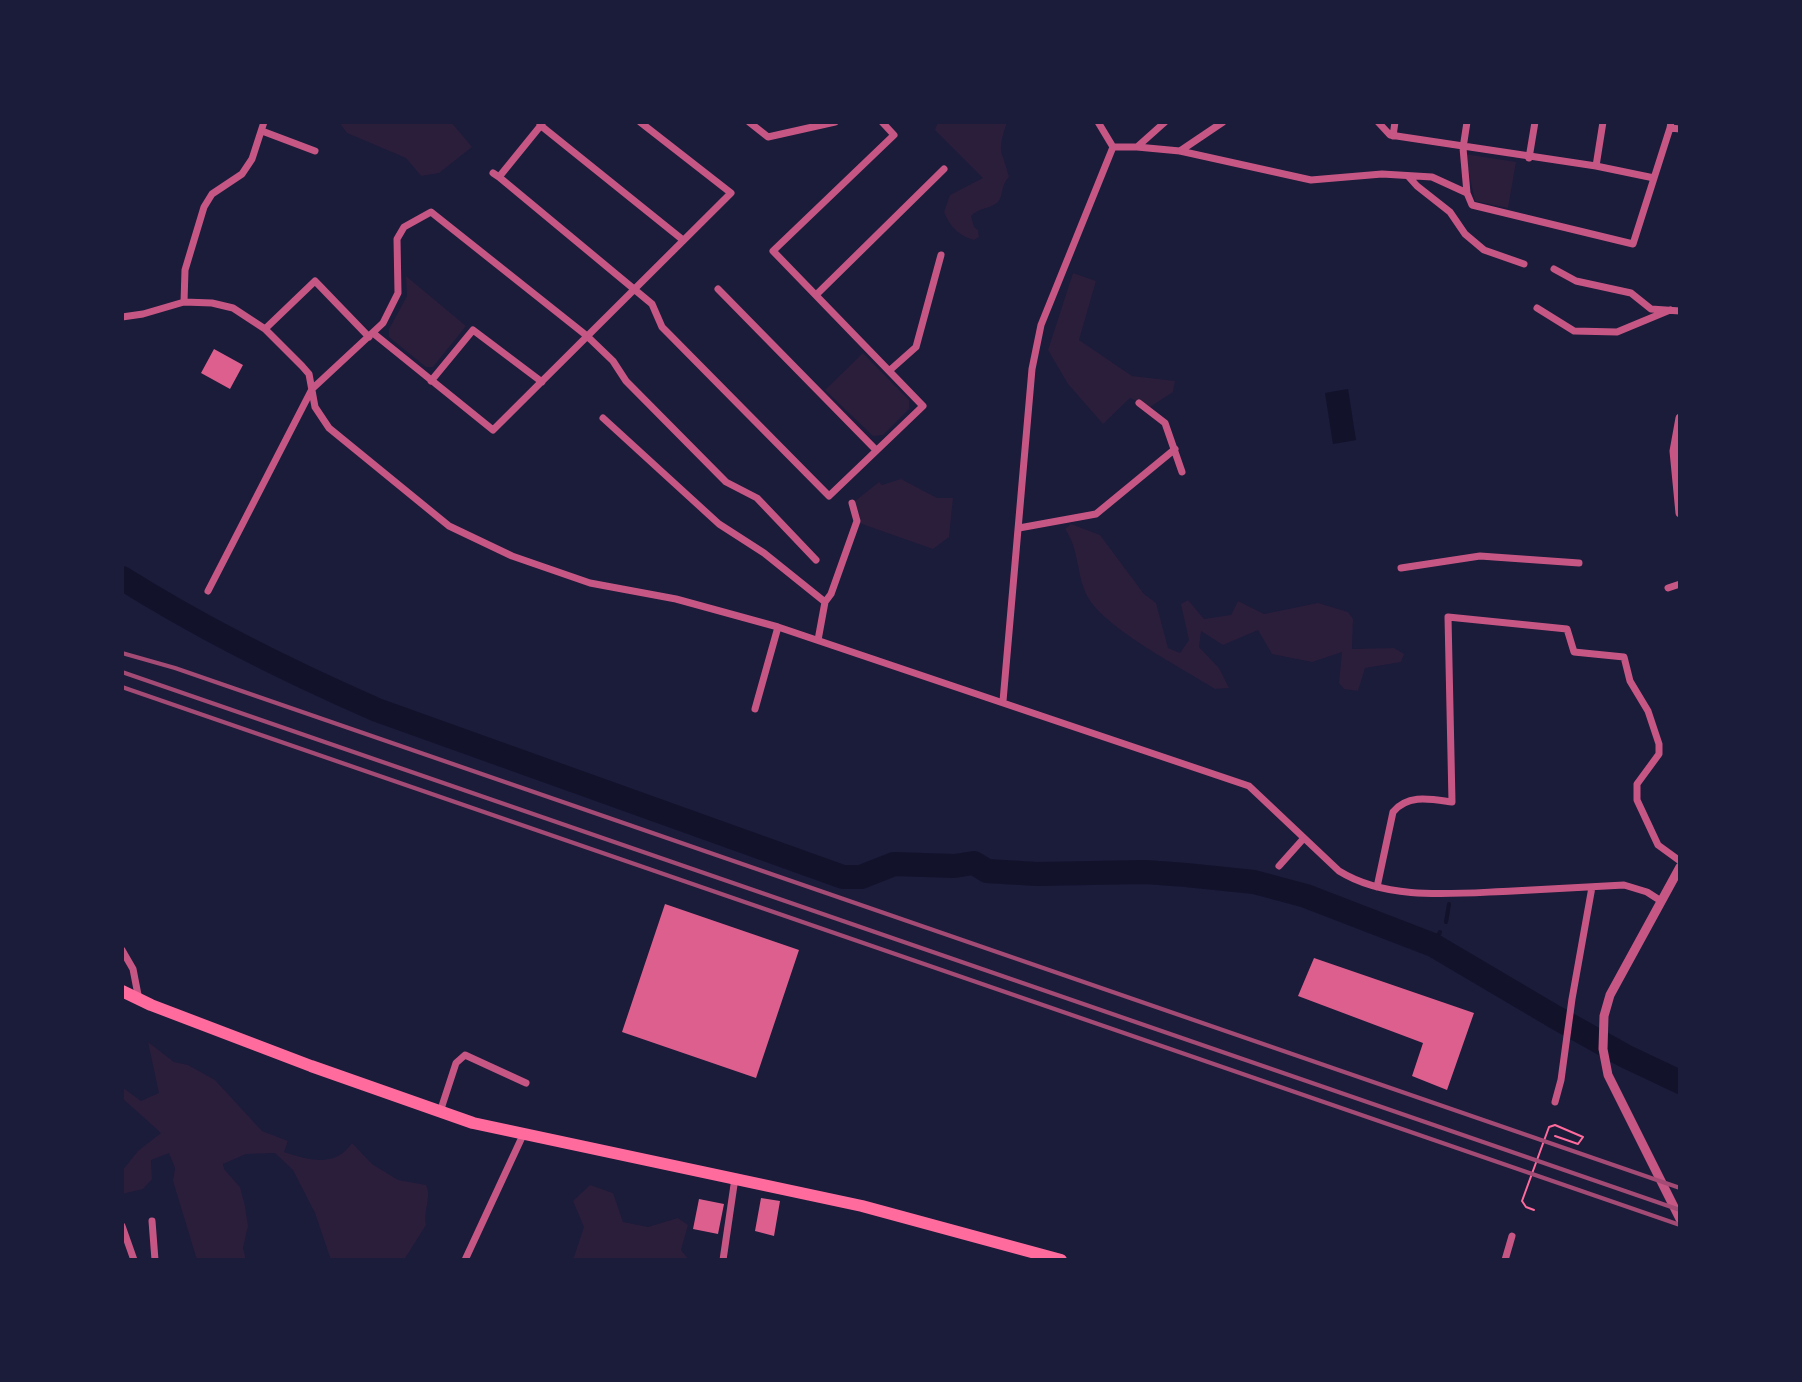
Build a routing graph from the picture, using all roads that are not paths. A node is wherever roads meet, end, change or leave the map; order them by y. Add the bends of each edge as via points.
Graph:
1 (264, 122) edge
2 (640, 122) edge
3 (749, 122) edge
4 (835, 122) edge
5 (882, 122) edge
6 (1098, 122) edge
7 (1165, 122) edge
8 (1223, 122) edge
9 (1378, 122) edge
10 (1395, 122) edge
11 (1467, 122) edge
12 (1535, 122) edge
13 (1603, 122) edge
14 (542, 124) edge
15 (809, 125) edge
16 (1671, 125) edge
17 (1680, 129) edge
18 (262, 131) junction
19 (1393, 136) junction
20 (1113, 147) junction
21 (1137, 147) junction
22 (1463, 148) junction
23 (315, 151) dead end
24 (1180, 151) junction
25 (1529, 158) junction
26 (1596, 166) junction
27 (944, 169) dead end
28 (1408, 176) junction
29 (1654, 178) junction
30 (1467, 193) junction
31 (683, 240) junction
32 (941, 255) dead end
33 (1524, 264) dead end
34 (1554, 269) dead end
35 (635, 289) junction
36 (718, 289) dead end
37 (816, 295) junction
38 (184, 302) junction
39 (1537, 308) dead end
40 (1670, 310) junction
41 (1680, 311) edge
42 (122, 317) edge
43 (265, 329) junction
44 (371, 335) junction
45 (587, 336) junction
46 (889, 371) junction
47 (431, 381) junction
48 (542, 382) junction
49 (312, 389) junction
50 (1139, 403) dead end
51 (603, 418) dead end
52 (1680, 418) edge
53 (1175, 449) junction
54 (876, 450) junction
55 (1182, 472) dead end
56 (852, 503) dead end
57 (1680, 508) edge
58 (1019, 528) junction
59 (816, 560) dead end
60 (1579, 563) dead end
61 (1401, 568) dead end
62 (1680, 584) edge
63 (1668, 588) dead end
64 (208, 591) dead end
65 (825, 602) junction
66 (778, 627) junction
67 (818, 640) junction
68 (1003, 701) junction
69 (755, 709) dead end
70 (1304, 838) junction
71 (1680, 861) edge
72 (1279, 866) dead end
73 (1680, 867) edge
74 (1377, 887) junction
75 (1592, 887) junction
76 (1661, 901) junction
77 (122, 950) edge
78 (122, 991) edge
79 (139, 1000) junction
80 (526, 1083) dead end
81 (1555, 1102) dead end
82 (440, 1112) junction
83 (523, 1135) junction
84 (735, 1178) junction
85 (1680, 1219) edge
86 (152, 1221) dead end
87 (122, 1226) edge
88 (1512, 1236) dead end
89 (1017, 1254) edge
90 (134, 1260) edge
91 (155, 1260) edge
92 (465, 1260) edge
93 (723, 1260) edge
94 (1061, 1260) edge
95 (1505, 1260) edge

1 - 18 street
2 - 31 street via 731,193
3 - 15 street via 768,137
4 - 15 street
5 - 37 street via 894,135 773,251
6 - 20 street
7 - 21 street
8 - 24 street
9 - 19 street
10 - 19 street
11 - 22 street
12 - 25 street
13 - 26 street
14 - 31 street
14 - 35 street via 496,175
16 - 17 street
16 - 29 street
18 - 23 street
18 - 38 street via 242,174 212,194 204,207 185,270
19 - 22 street
20 - 21 street
20 - 58 street via 1041,325 1032,369
21 - 24 street
22 - 25 street
22 - 30 street
24 - 28 street via 1311,180
25 - 26 street
26 - 29 street
27 - 37 street
28 - 30 street via 1432,177
28 - 33 street via 1484,250
29 - 30 street via 1633,244 1472,205
31 - 35 street
32 - 46 street via 916,347
34 - 40 street via 1576,281 1631,293 1651,309
35 - 45 street
35 - 54 street via 652,304 662,327 829,496
36 - 54 street
37 - 46 street
38 - 42 street
38 - 43 street via 233,308
39 - 40 street via 1574,331 1617,332
40 - 41 street
43 - 44 street via 315,281
43 - 49 street via 309,374
44 - 45 street via 398,293 397,239 404,227 431,212
44 - 47 street
44 - 49 street
45 - 48 street
45 - 59 street via 726,482 757,498
46 - 54 street via 923,406
47 - 48 street via 493,430
47 - 48 street via 473,330
49 - 64 street
49 - 66 street via 315,407 329,428 449,526 512,556 590,583 676,599
50 - 53 street via 1165,423
51 - 65 street via 719,524
52 - 57 street via 1674,451
53 - 55 street
53 - 58 street via 1096,514
56 - 65 street via 857,521
58 - 68 street
60 - 61 street via 1480,556
62 - 63 street
65 - 67 street
66 - 67 street
66 - 69 street
67 - 68 street
68 - 70 street via 1249,786
70 - 72 street
70 - 74 street via 1354,885
71 - 74 street via 1658,845 1637,800 1637,784 1659,754 1659,744 1624,657 1574,652 1567,629 1448,617 1452,802 1417,799 1399,805
73 - 76 street
74 - 75 street via 1444,894
75 - 76 street via 1632,886
75 - 81 street
76 - 85 street via 1610,995 1603,1049 1608,1075
77 - 79 street via 133,969
78 - 79 highway
79 - 82 highway
80 - 82 street via 465,1055 456,1063
82 - 83 highway
83 - 84 highway
83 - 92 street
84 - 89 highway via 862,1206
84 - 93 street
86 - 91 street
87 - 90 street
88 - 95 street
89 - 94 highway

